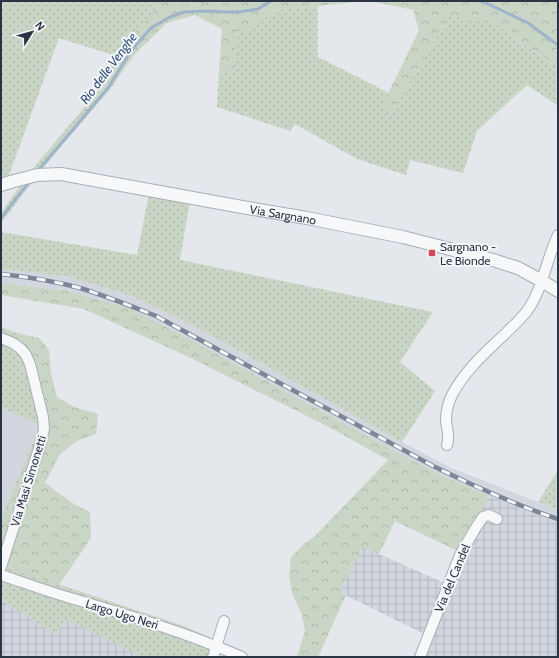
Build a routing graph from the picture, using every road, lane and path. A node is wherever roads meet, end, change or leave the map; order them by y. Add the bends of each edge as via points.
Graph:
1 (1, 185) edge
2 (558, 236) edge
3 (542, 280) junction
4 (558, 290) edge
5 (1, 338) edge
6 (447, 445) dead end
7 (497, 519) dead end
8 (1, 567) edge
9 (1, 575) edge
10 (224, 621) dead end
11 (216, 646) junction
12 (213, 657) edge
13 (242, 657) edge
14 (420, 657) edge

1 - 3 street, Via Sargnano via 32,176 60,174 91,179 403,237 493,260 518,268
2 - 3 street
3 - 4 street, Via Sargnano
3 - 6 street via 526,312 460,381 446,412 449,440
5 - 8 street, Via Masi Simonetti via 13,343 26,355 44,429
7 - 14 street, Via del Candel via 489,515 483,516 475,528 460,555
9 - 11 street, Largo Ugo Neri via 174,630
10 - 11 street
11 - 12 street
11 - 13 street, Largo Ugo Neri

